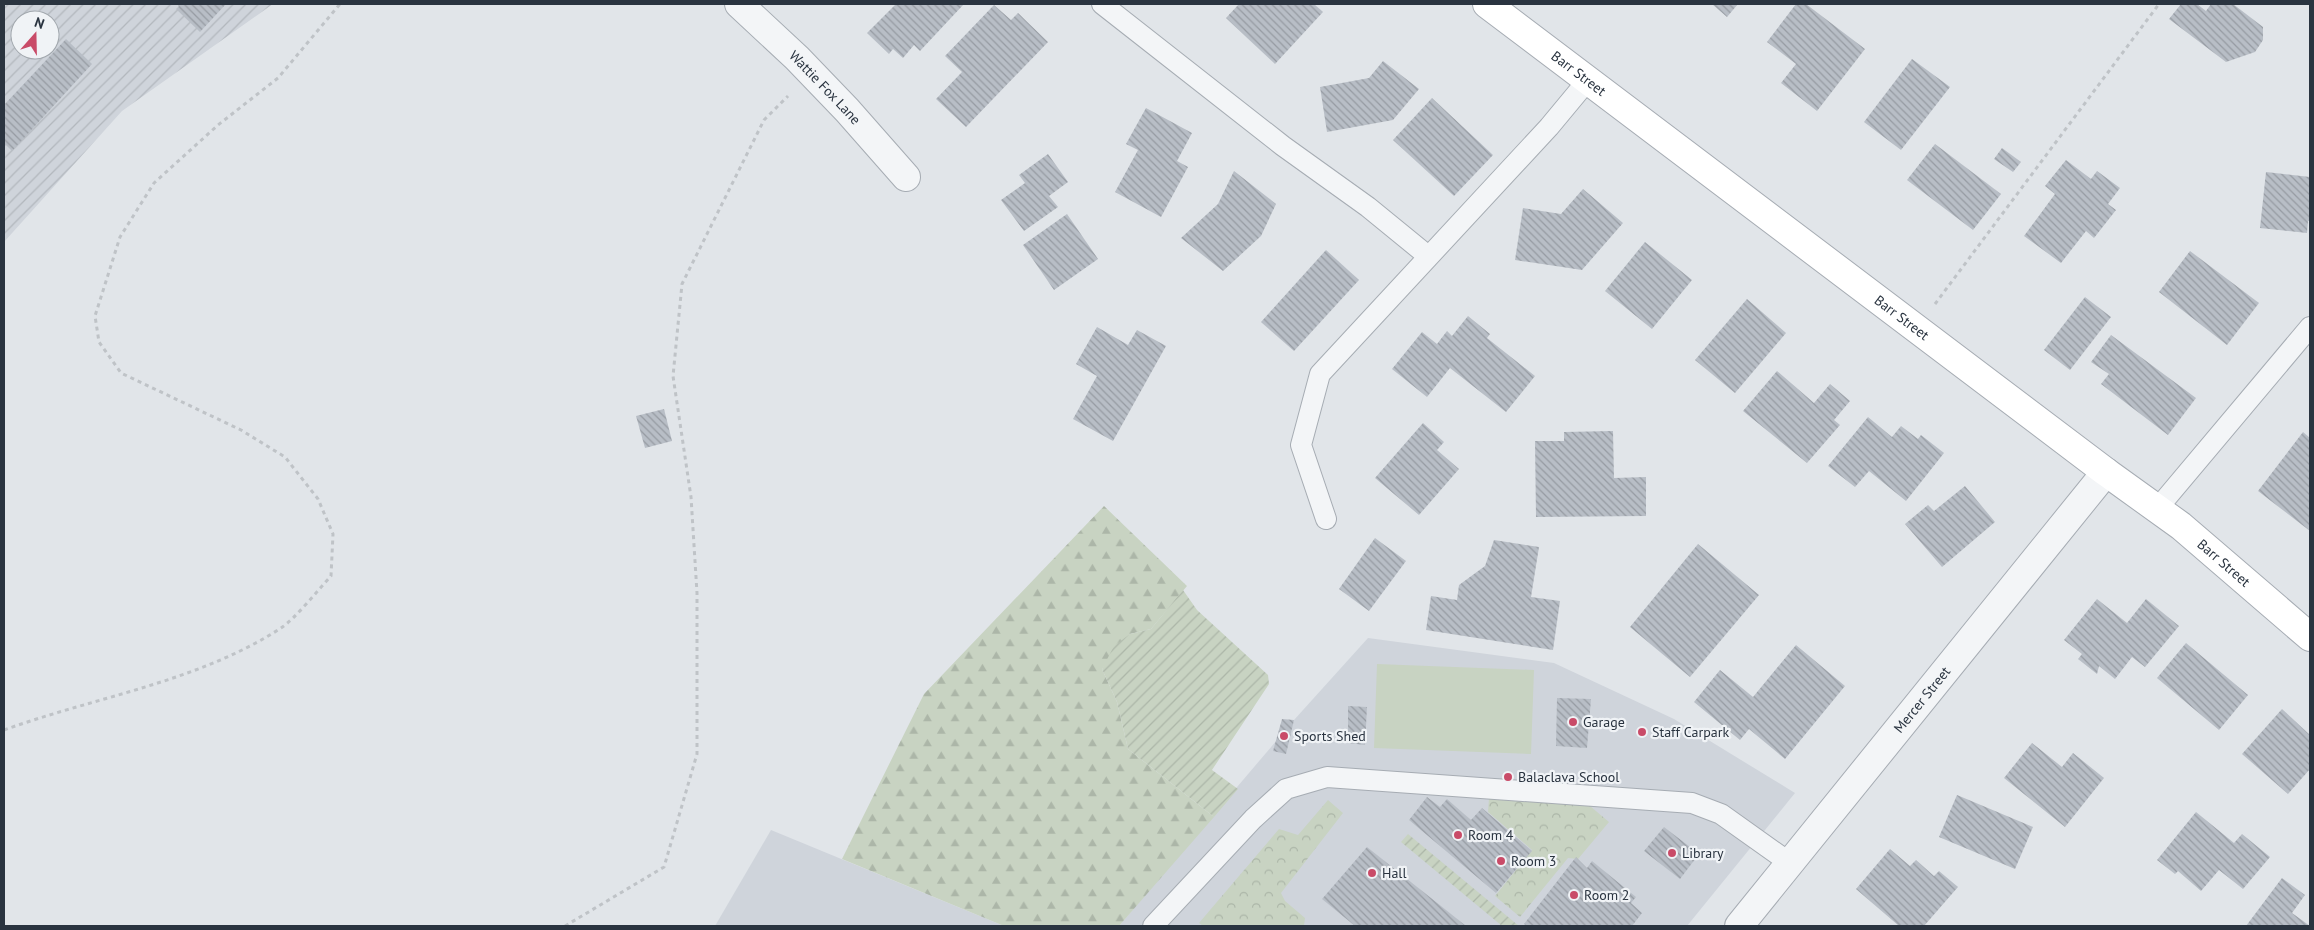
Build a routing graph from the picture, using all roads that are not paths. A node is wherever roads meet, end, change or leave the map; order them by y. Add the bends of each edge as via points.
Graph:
1 (739, 4) edge
2 (1102, 4) edge
3 (1487, 4) edge
4 (1588, 80) junction
5 (906, 176) dead end
6 (1428, 256) junction
7 (2310, 327) edge
8 (2106, 472) junction
9 (2157, 509) junction
10 (1326, 519) dead end
11 (2310, 637) edge
12 (1790, 863) junction
13 (1153, 926) edge
14 (1739, 926) edge

1 - 5 street, Wattie Fox Lane via 812,72
2 - 6 lane
3 - 4 street, Barr Street
4 - 6 lane via 1549,127
4 - 8 street, Barr Street
6 - 10 lane via 1320,374 1301,445
7 - 9 lane
8 - 9 street, Barr Street
8 - 12 street, Mercer Street
9 - 11 street, Barr Street
12 - 13 lane via 1721,814 1692,803 1328,777 1286,789 1253,819
12 - 14 street, Mercer Street

